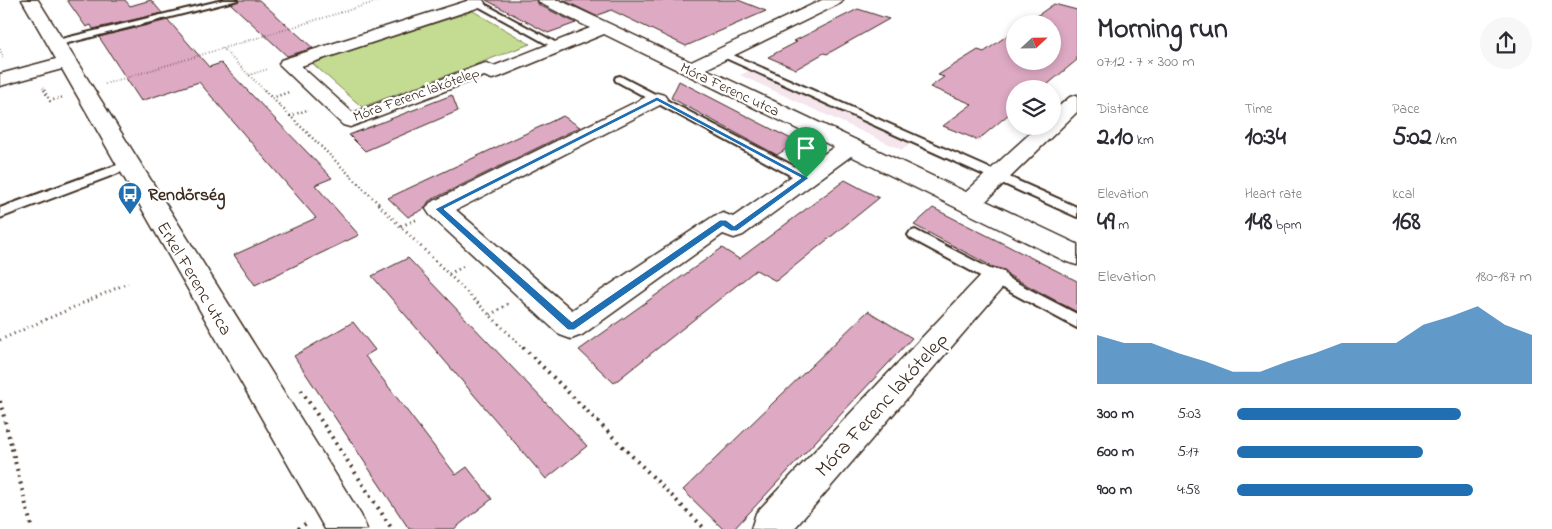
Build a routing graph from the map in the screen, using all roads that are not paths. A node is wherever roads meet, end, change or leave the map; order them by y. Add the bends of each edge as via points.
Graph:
1 (30, 0) edge
2 (234, 0) edge
3 (546, 0) edge
4 (835, 0) edge
5 (474, 2) edge
6 (605, 28) junction
7 (559, 47) junction
8 (62, 53) junction
9 (724, 54) junction
10 (690, 70) junction
11 (0, 80) edge
12 (620, 80) dead end
13 (657, 99) junction
14 (1077, 101) edge
15 (1061, 116) edge
16 (1041, 135) edge
17 (852, 145) junction
18 (128, 165) junction
19 (997, 177) junction
20 (806, 178) junction
21 (970, 202) junction
22 (1077, 212) edge
23 (0, 213) edge
24 (915, 235) dead end
25 (1077, 255) edge
26 (994, 279) junction
27 (1077, 322) edge
28 (347, 529) edge
29 (772, 529) edge

1 - 8 street, Erkel Ferenc utca
2 - 8 lane
3 - 6 street, Móra Ferenc utca
4 - 9 street
5 - 7 lane
5 - 7 street, Móra Ferenc lakótelep via 288,64 350,121 486,69 492,73
6 - 7 street, Móra Ferenc lakótelep
6 - 10 street, Móra Ferenc utca
8 - 11 street via 35,70
8 - 18 street, Erkel Ferenc utca
9 - 10 street
9 - 19 lane
10 - 17 street, Móra Ferenc utca
12 - 13 lane
13 - 20 lane
13 - 20 street via 439,209 571,327 723,222 734,229
14 - 15 street
16 - 19 street
17 - 20 street
17 - 21 street, Móra Ferenc utca
18 - 23 lane
18 - 28 street, Erkel Ferenc utca
19 - 21 street
19 - 22 lane
21 - 25 street, Móra Ferenc utca
24 - 26 lane
26 - 27 lane
26 - 29 street, Móra Ferenc lakótelep via 770,527

